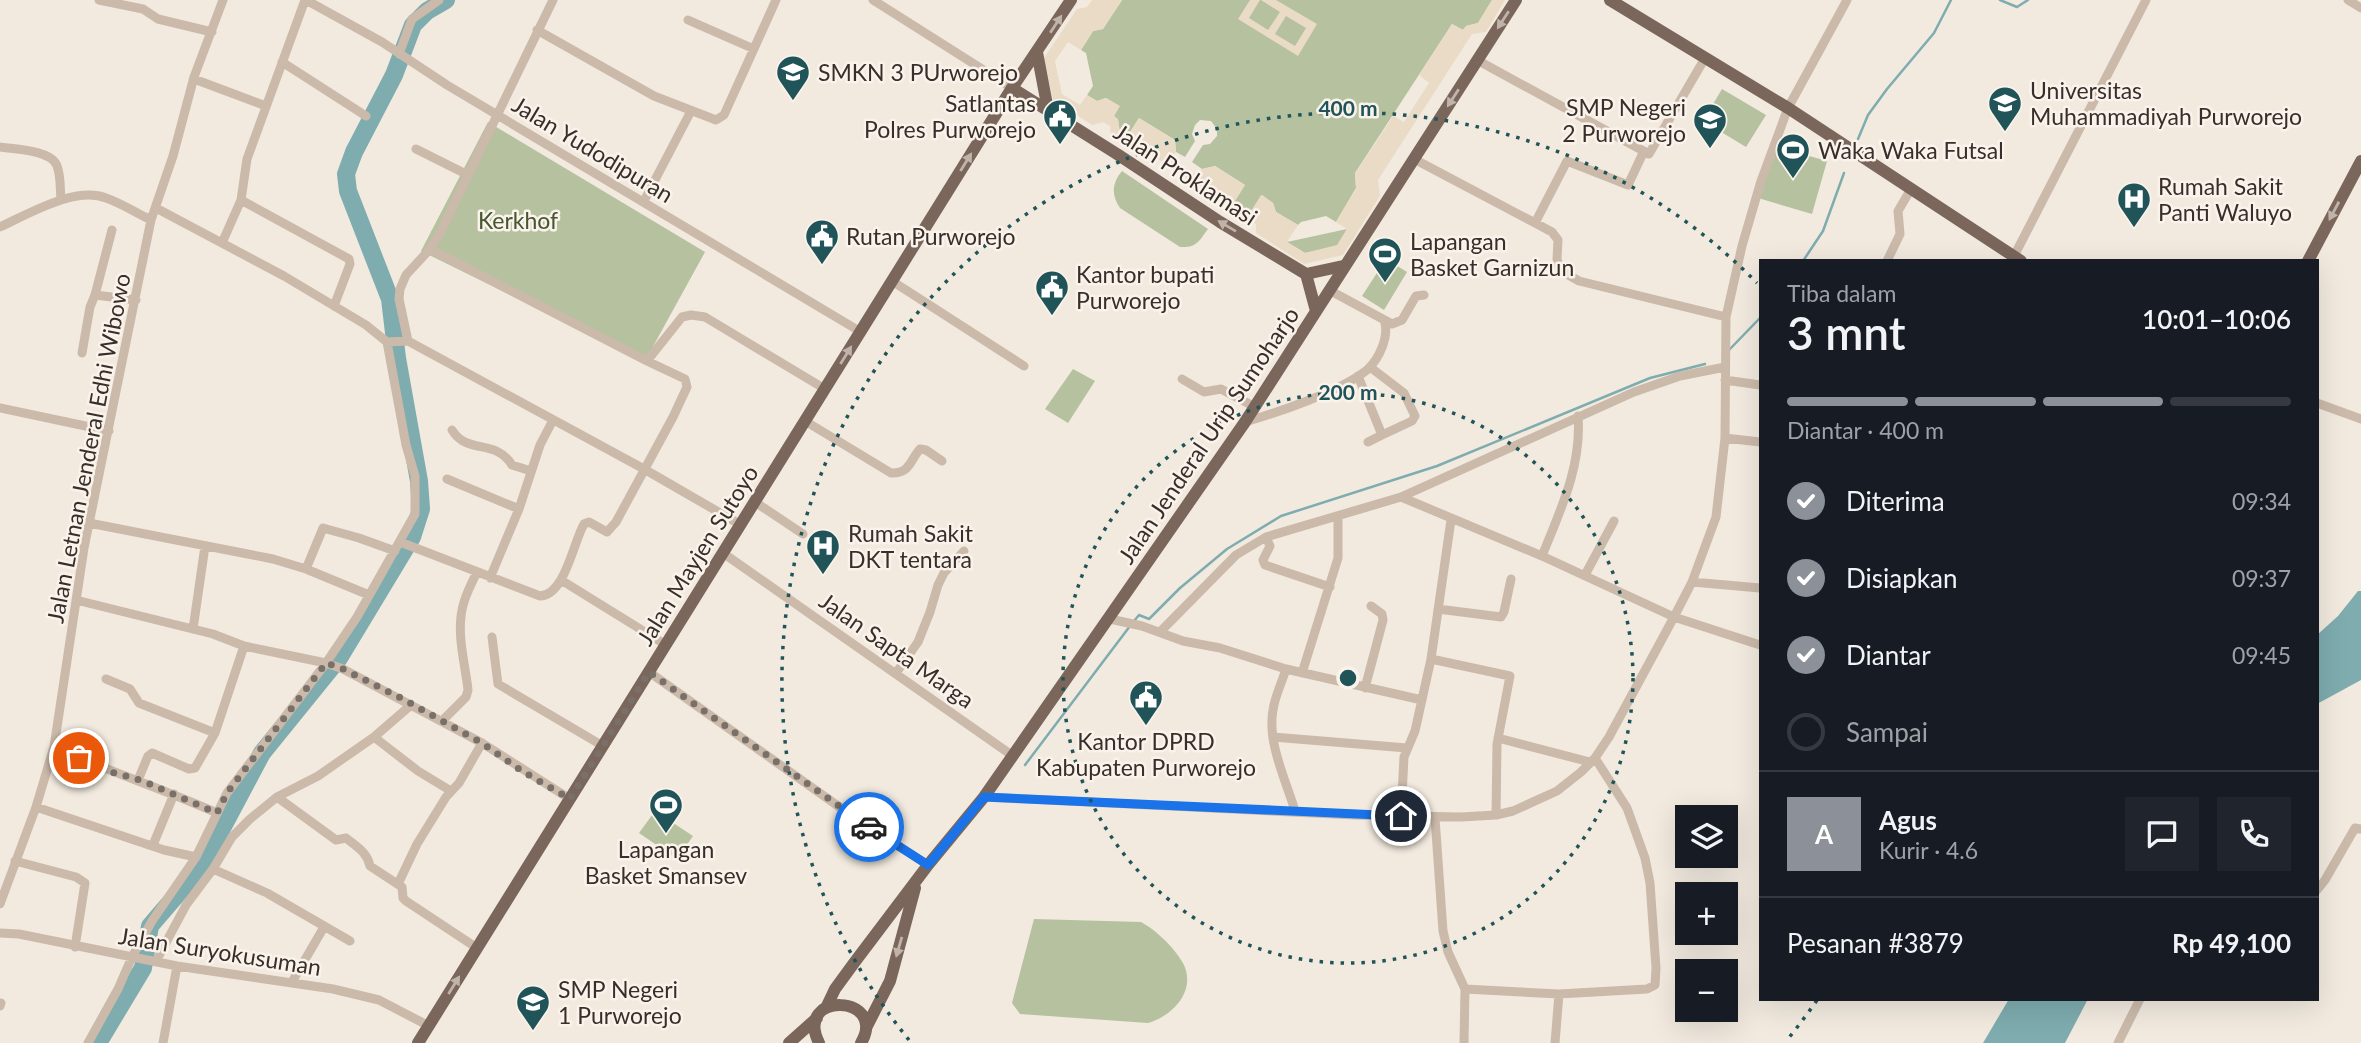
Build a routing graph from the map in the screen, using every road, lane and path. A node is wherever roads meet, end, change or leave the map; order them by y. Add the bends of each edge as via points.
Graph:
1 (99, 0) edge
2 (223, 0) edge
3 (306, 0) edge
4 (439, 0) edge
5 (553, 0) edge
6 (776, 0) edge
7 (873, 0) edge
8 (1071, 0) edge
9 (1516, 0) edge
10 (1610, 0) edge
11 (1847, 0) edge
12 (2146, 0) edge
13 (2348, 0) edge
14 (2361, 8) edge
15 (688, 20) dead end
16 (537, 30) junction
17 (212, 32) junction
18 (754, 49) junction
19 (1037, 52) junction
20 (400, 55) junction
21 (1705, 58) junction
22 (1477, 60) junction
23 (282, 62) junction
24 (194, 79) junction
25 (1012, 88) junction
26 (266, 106) junction
27 (1788, 108) junction
28 (1048, 110) junction
29 (691, 111) junction
30 (496, 114) junction
31 (366, 116) dead end
32 (0, 147) edge
33 (416, 149) dead end
34 (1644, 151) junction
35 (1414, 159) junction
36 (2361, 161) edge
37 (468, 174) junction
38 (1911, 189) junction
39 (61, 200) junction
40 (242, 200) junction
41 (644, 201) junction
42 (156, 208) junction
43 (151, 220) junction
44 (1535, 223) junction
45 (0, 227) edge
46 (112, 230) dead end
47 (222, 243) junction
48 (430, 249) junction
49 (1888, 259) edge
50 (2016, 259) edge
51 (2309, 259) edge
52 (1343, 266) junction
53 (1306, 274) junction
54 (892, 281) junction
55 (1329, 290) junction
56 (96, 295) junction
57 (1424, 295) dead end
58 (136, 300) junction
59 (334, 306) junction
60 (1316, 311) junction
61 (1726, 317) junction
62 (1384, 320) junction
63 (861, 332) junction
64 (397, 342) junction
65 (82, 353) dead end
66 (646, 361) junction
67 (1024, 366) dead end
68 (1370, 367) junction
69 (1725, 367) junction
70 (1358, 376) junction
71 (1182, 379) dead end
72 (1725, 380) junction
73 (1759, 385) edge
74 (825, 389) junction
75 (2319, 404) edge
76 (1255, 407) junction
77 (0, 408) edge
78 (1578, 416) junction
79 (2361, 419) edge
80 (553, 421) junction
81 (805, 421) junction
82 (1245, 422) junction
83 (452, 430) dead end
84 (109, 431) junction
85 (1382, 435) junction
86 (1725, 438) junction
87 (1368, 442) dead end
88 (1759, 442) edge
89 (942, 461) dead end
90 (644, 470) junction
91 (531, 471) junction
92 (447, 479) dead end
93 (1401, 497) junction
94 (755, 502) junction
95 (519, 509) junction
96 (1338, 516) junction
97 (1451, 520) junction
98 (1614, 521) dead end
99 (89, 523) junction
100 (741, 525) junction
101 (803, 534) dead end
102 (1266, 537) junction
103 (406, 544) junction
104 (205, 546) junction
105 (395, 551) junction
106 (964, 551) dead end
107 (723, 553) junction
108 (1542, 556) junction
109 (306, 569) junction
110 (477, 572) junction
111 (1585, 575) junction
112 (491, 578) junction
113 (1511, 579) dead end
114 (561, 580) junction
115 (1692, 582) junction
116 (1330, 587) junction
117 (1759, 588) edge
118 (369, 595) junction
119 (76, 600) junction
120 (1371, 606) dead end
121 (1438, 609) junction
122 (1674, 617) junction
123 (1116, 620) junction
124 (193, 629) junction
125 (1160, 632) junction
126 (492, 637) dead end
127 (666, 645) junction
128 (1759, 645) edge
129 (244, 646) junction
130 (1431, 659) junction
131 (329, 664) junction
132 (1286, 669) junction
133 (649, 672) junction
134 (896, 673) junction
135 (1302, 673) junction
136 (106, 679) dead end
137 (1364, 688) junction
138 (1422, 700) junction
139 (411, 705) junction
140 (442, 720) junction
141 (215, 733) junction
142 (374, 737) junction
143 (1273, 737) junction
144 (1498, 738) junction
145 (482, 743) junction
146 (603, 746) junction
147 (54, 747) junction
148 (1407, 748) junction
149 (1013, 757) junction
150 (1593, 760) junction
151 (138, 780) junction
152 (451, 790) junction
153 (174, 794) junction
154 (277, 797) junction
155 (984, 797) junction
156 (570, 799) junction
157 (36, 807) junction
158 (1295, 811) junction
159 (217, 813) junction
160 (1496, 815) junction
161 (1401, 816) junction
162 (1435, 818) junction
163 (2361, 829) edge
164 (153, 845) junction
165 (195, 857) junction
166 (15, 861) junction
167 (928, 865) junction
168 (213, 869) junction
169 (916, 881) junction
170 (398, 884) junction
171 (2319, 888) edge
172 (1, 901) edge
173 (324, 927) junction
174 (0, 933) edge
175 (350, 940) dead end
176 (75, 947) junction
177 (477, 948) junction
178 (135, 957) junction
179 (152, 961) junction
180 (177, 966) junction
181 (292, 982) junction
182 (1465, 989) junction
183 (1559, 994) junction
184 (2139, 1001) edge
185 (826, 1007) junction
186 (817, 1018) junction
187 (429, 1026) junction
188 (863, 1038) edge
189 (816, 1042) edge
190 (88, 1043) edge
191 (163, 1043) edge
192 (418, 1043) edge
193 (789, 1043) edge
194 (1464, 1043) edge
195 (1555, 1043) edge
196 (2118, 1043) edge

1 - 17 street
2 - 17 street, Jalan Letnan Jenderal Edhi Wibowo
3 - 20 street, Jalan Yudodipuran
3 - 23 street
4 - 20 street via 412,19
5 - 16 street
6 - 18 street
7 - 25 street
19 -> 8 main road, Jalan Mayjen Sutoyo
9 -> 22 main road, Jalan Jenderal Urip Sumoharjo
10 - 21 main road
11 - 27 street
12 - 50 street
13 - 14 street
15 - 18 street
16 - 29 street via 625,81
16 - 30 street
17 - 24 street, Jalan Letnan Jenderal Edhi Wibowo
18 - 29 street via 723,118
19 - 25 main road, Jalan Mayjen Sutoyo
19 - 28 main road
20 - 30 street, Jalan Yudodipuran
21 - 27 main road
21 - 34 street via 1649,154
22 - 34 street
22 -> 35 main road, Jalan Jenderal Urip Sumoharjo
23 - 26 street
23 - 31 street
24 - 26 street
24 - 42 street, Jalan Letnan Jenderal Edhi Wibowo
25 - 28 main road, Jalan Proklamasi
54 -> 25 main road, Jalan Mayjen Sutoyo
26 - 40 street via 247,159
27 - 38 main road
27 - 61 street via 1761,181
53 -> 28 main road, Jalan Proklamasi
29 - 41 street
30 - 37 street
30 - 41 street, Jalan Yudodipuran
32 - 39 street via 52,158 58,167
33 - 37 street
34 - 44 street via 1628,186 1567,161
35 - 44 street
35 - 52 main road, Jalan Jenderal Urip Sumoharjo
36 -> 51 main road
37 - 48 street
38 - 49 street via 1898,211 1900,233
38 - 50 main road
39 - 43 street via 104,197
39 - 45 street
40 - 47 street
40 - 59 street via 349,259
41 - 63 street, Jalan Yudodipuran
42 - 43 street, Jalan Letnan Jenderal Edhi Wibowo
42 - 47 street
43 - 58 street, Jalan Letnan Jenderal Edhi Wibowo
44 - 61 street via 1556,236 1560,270 1579,281
46 - 56 street
47 - 59 street
48 - 64 street via 406,275 400,289
48 - 66 street
52 - 53 main road
52 - 55 main road, Jalan Jenderal Urip Sumoharjo
53 - 60 main road
54 - 63 main road, Jalan Mayjen Sutoyo
54 - 67 street
55 - 60 main road, Jalan Jenderal Urip Sumoharjo
55 - 62 street
56 - 58 street
56 - 65 street
57 - 62 street via 1416,296 1402,320 1392,324
58 - 84 street, Jalan Letnan Jenderal Edhi Wibowo
59 - 64 street
60 - 76 main road, Jalan Jenderal Urip Sumoharjo
61 - 69 street
62 - 68 street via 1386,336
74 -> 63 main road, Jalan Mayjen Sutoyo
64 - 80 street
64 - 103 street via 406,445 415,476 415,514
66 - 74 street via 682,317 699,315
66 - 90 street via 685,379 687,387
68 - 70 street
68 - 85 street via 1404,393 1415,416
69 - 72 street
69 - 78 street via 1680,376
70 - 82 street
70 - 85 street
71 - 76 street via 1204,392 1221,389
72 - 73 street
72 - 86 street
74 - 81 main road, Jalan Mayjen Sutoyo
75 - 79 street
76 - 82 main road, Jalan Jenderal Urip Sumoharjo
77 - 84 street
78 - 93 street
78 - 108 street via 1580,439 1573,472
80 - 90 street
80 - 91 street
81 - 89 street via 891,473 909,467 920,449
81 - 94 main road, Jalan Mayjen Sutoyo
82 - 123 main road, Jalan Jenderal Urip Sumoharjo
83 - 91 street via 461,442 507,456 512,465
84 - 99 street, Jalan Letnan Jenderal Edhi Wibowo
85 - 87 street
86 - 88 street
86 - 115 street via 1716,517
90 - 100 street
90 - 114 street via 609,531 584,524
91 - 95 street
92 - 95 street
93 - 96 street
93 - 97 street
94 - 100 main road, Jalan Mayjen Sutoyo
94 - 101 street
95 - 112 street
96 - 102 street
96 - 116 street via 1338,558
97 - 108 street
97 - 121 street
98 - 111 street
99 - 104 street
99 - 119 street, Jalan Letnan Jenderal Edhi Wibowo
100 - 107 main road, Jalan Mayjen Sutoyo
102 - 116 street via 1270,546 1265,565
102 - 125 street via 1236,555
103 - 105 street
103 - 110 street
104 - 109 street
104 - 124 street
105 - 109 street via 323,528
105 - 118 street
106 - 134 street via 937,585 918,642
107 - 127 main road, Jalan Mayjen Sutoyo
107 - 134 street, Jalan Sapta Marga
108 - 111 street
109 - 118 street
110 - 112 street
110 - 140 street via 463,604 461,622 468,690
111 - 122 street
112 - 114 street via 542,596
113 - 121 street via 1501,617
114 - 127 street
115 - 117 street
115 - 122 street
116 - 135 street
118 - 131 street
119 - 124 street
119 - 147 street, Jalan Letnan Jenderal Edhi Wibowo
120 - 137 street via 1383,620
121 - 130 street
122 - 128 street
122 - 150 street
123 - 125 street
123 - 149 main road, Jalan Jenderal Urip Sumoharjo
124 - 129 street
125 - 132 street
126 - 146 street via 498,684
127 - 133 main road, Jalan Mayjen Sutoyo
129 - 131 street
129 - 141 street
130 - 138 street
130 - 144 street via 1510,676
131 - 139 street
131 - 159 street via 227,793
132 - 135 street
132 - 143 street via 1273,709
133 - 146 main road, Jalan Mayjen Sutoyo
133 - 167 street
134 - 149 street, Jalan Sapta Marga
135 - 137 street
136 - 141 street via 134,691 139,703
137 - 138 street
138 - 148 street
139 - 140 street
139 - 142 street
140 - 145 street
141 - 151 street via 195,768 152,753
142 - 152 street
142 - 154 street via 318,776
143 - 148 street
143 - 158 street
144 - 150 street
144 - 160 street
145 - 152 street
145 - 156 street
146 - 156 main road, Jalan Mayjen Sutoyo
147 - 151 street
147 - 157 street, Jalan Letnan Jenderal Edhi Wibowo
148 - 161 street
149 - 155 main road, Jalan Jenderal Urip Sumoharjo
150 - 160 street via 1557,791
150 - 183 street via 1627,808 1645,858 1656,981 1647,989
151 - 153 street
152 - 170 street
153 - 159 street
153 - 164 street
154 - 168 street via 232,837
154 - 170 street via 336,840 346,838 365,853 370,866
155 - 158 street
155 - 167 main road, Jalan Jenderal Urip Sumoharjo
156 - 177 main road, Jalan Mayjen Sutoyo
157 - 164 street
157 - 166 street, Jalan Letnan Jenderal Edhi Wibowo
158 - 161 street
159 - 165 street
160 - 162 street
161 - 162 street
162 - 182 street via 1443,931
163 - 171 street via 2355,828
164 - 165 street
165 - 178 street via 152,920
166 - 172 street, Jalan Letnan Jenderal Edhi Wibowo
166 - 176 street via 85,883
167 - 169 main road, Jalan Jenderal Urip Sumoharjo
168 - 173 street via 267,893
168 - 179 street
169 - 185 main road, Jalan Jenderal Urip Sumoharjo
169 -> 188 main road via 890,981
170 - 177 street via 404,888 403,898
173 - 175 street
173 - 181 street
174 - 176 street, Jalan Suryokusuman
176 - 178 street, Jalan Suryokusuman
187 -> 177 main road, Jalan Mayjen Sutoyo
178 - 179 street, Jalan Suryokusuman
178 - 190 street
179 - 180 street, Jalan Suryokusuman
180 - 181 street, Jalan Suryokusuman
180 - 191 street
181 - 187 street, Jalan Suryokusuman via 379,1000
182 - 183 street
182 - 194 street
183 - 195 street
184 - 196 street
185 - 186 main road, Jalan Jenderal Urip Sumoharjo
185 - 188 main road via 852,1006 864,1019
186 - 189 main road
186 - 193 main road, Jalan Jenderal Urip Sumoharjo
187 - 192 main road, Jalan Mayjen Sutoyo

